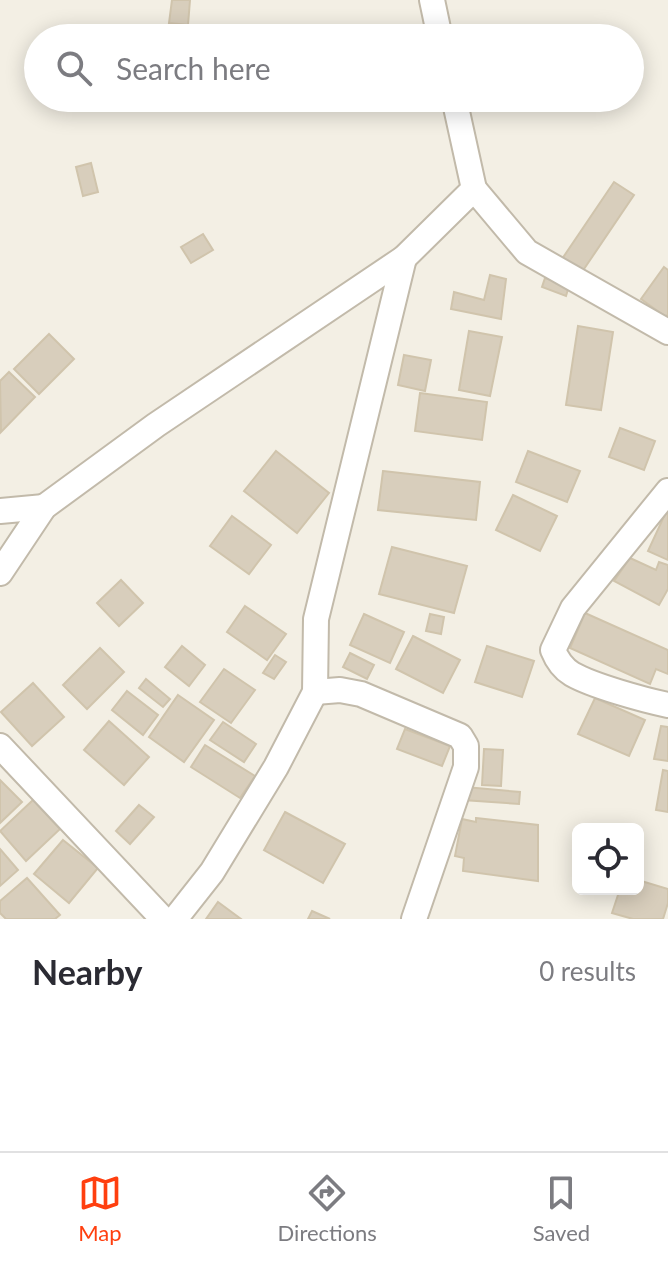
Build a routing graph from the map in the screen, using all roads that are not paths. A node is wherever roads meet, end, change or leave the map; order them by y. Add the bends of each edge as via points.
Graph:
1 (432, 0) edge
2 (437, 24) edge
3 (457, 112) edge
4 (474, 189) junction
5 (404, 258) junction
6 (668, 332) edge
7 (668, 491) edge
8 (44, 507) junction
9 (0, 511) edge
10 (0, 573) edge
11 (315, 692) junction
12 (668, 705) edge
13 (0, 746) edge
14 (163, 919) edge
15 (175, 919) edge
16 (414, 919) edge

1 - 2 street
3 - 4 street
4 - 5 street
4 - 6 street via 527,252
5 - 8 street
5 - 11 street via 316,619
7 - 12 street via 573,608 553,650 571,673
8 - 9 street
8 - 10 street
11 - 15 street via 212,872
11 - 16 street via 361,694 460,736 466,746 466,767
13 - 14 street

